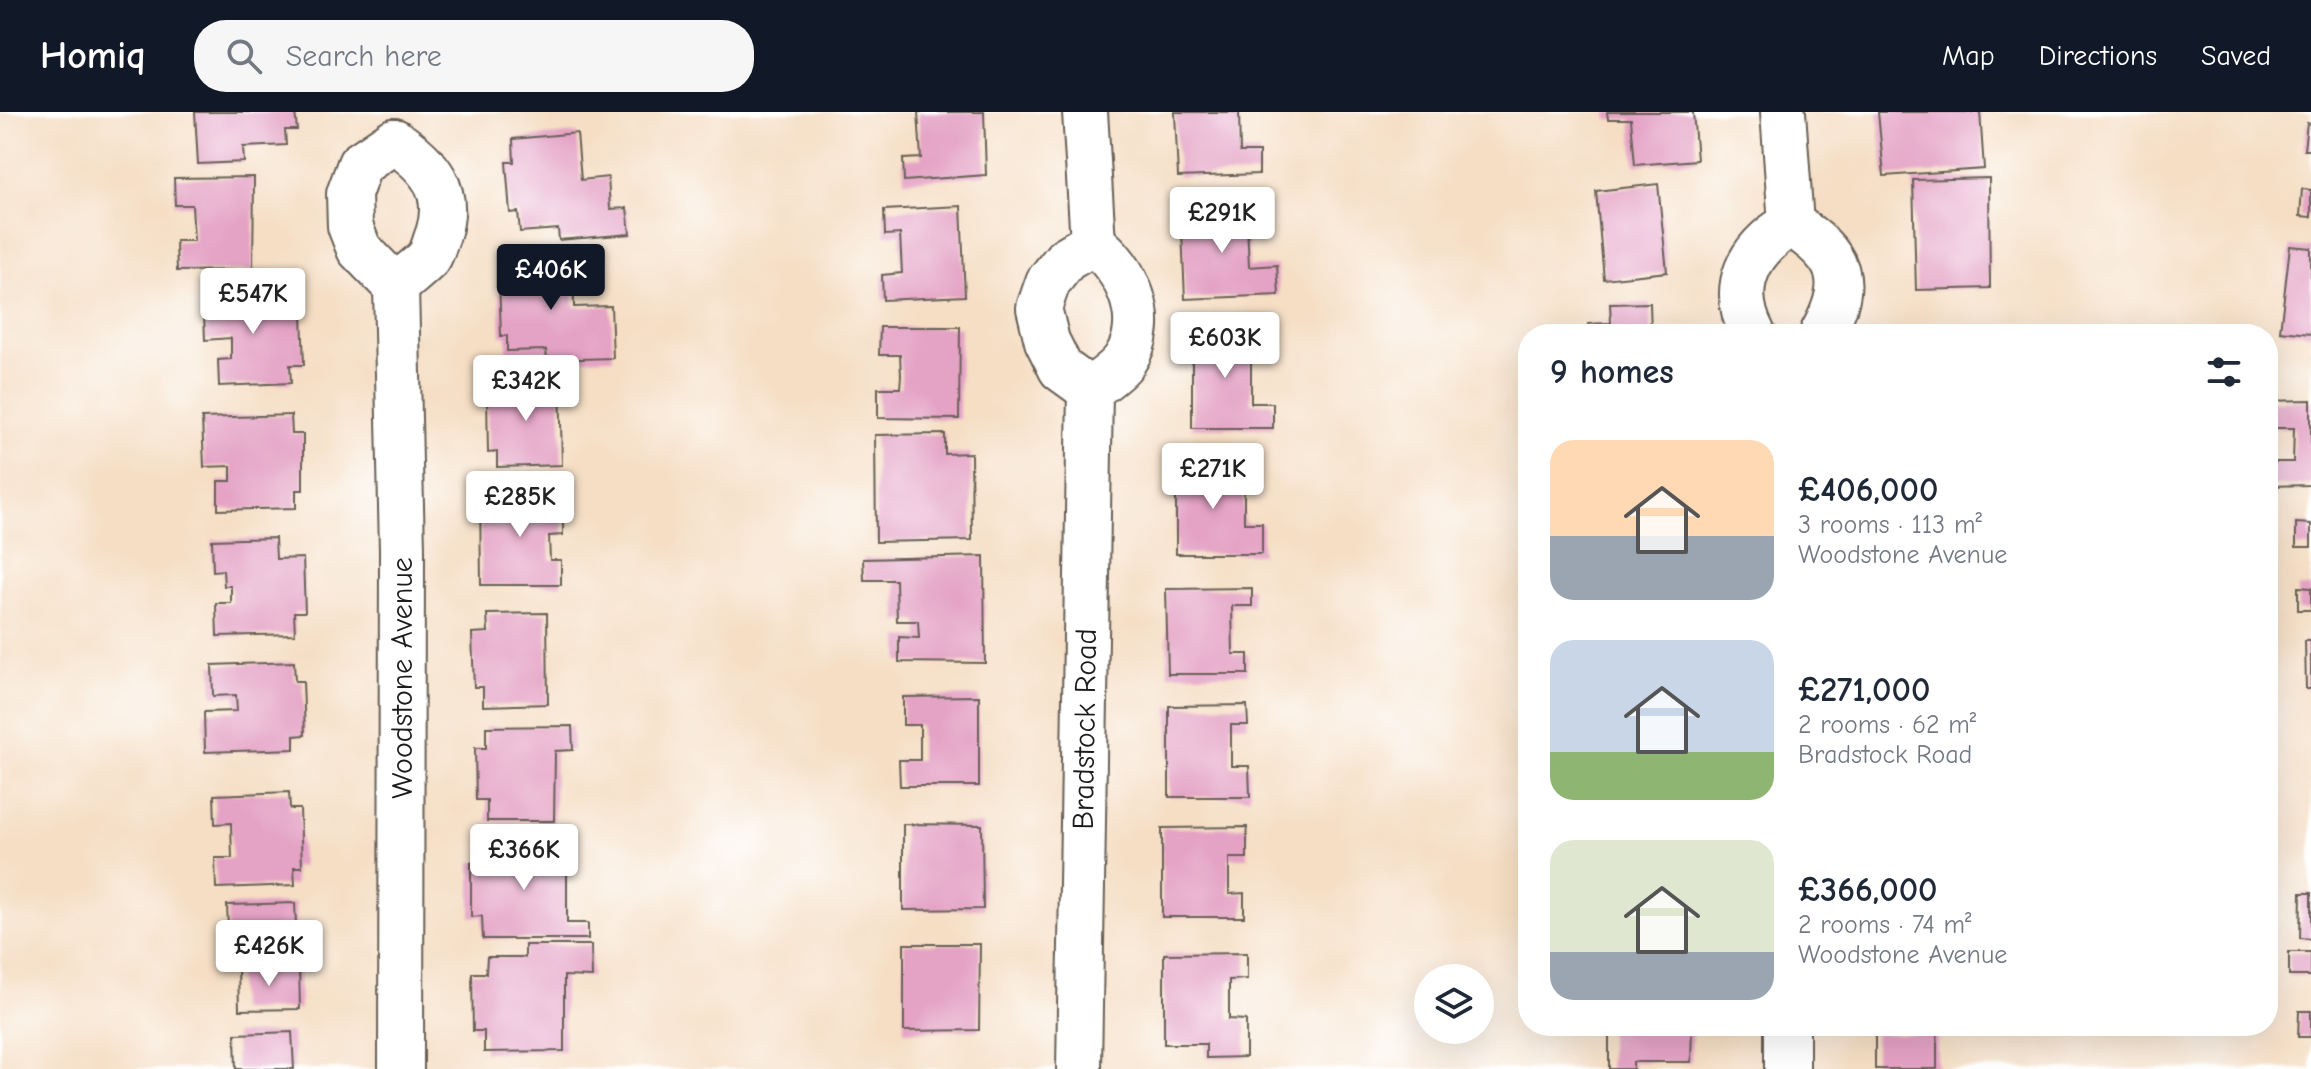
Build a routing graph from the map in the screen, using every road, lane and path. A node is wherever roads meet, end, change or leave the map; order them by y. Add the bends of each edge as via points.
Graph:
1 (1085, 112) edge
2 (1783, 112) edge
3 (393, 126) edge
4 (1791, 224) junction
5 (1093, 243) junction
6 (396, 287) junction
7 (1748, 324) edge
8 (1827, 324) edge
9 (1090, 390) junction
10 (1787, 1036) edge
11 (401, 1069) edge
12 (1079, 1069) edge
13 (1787, 1069) edge

1 - 5 street
2 - 4 street
3 - 6 street via 360,164 349,194 350,226 359,249
3 - 6 street via 429,170 444,215 428,258
4 - 7 street via 1756,251 1744,275
4 - 8 street via 1832,256 1839,297
5 - 9 street via 1126,279 1136,314 1123,362
5 - 9 street via 1066,259 1048,282 1039,308 1061,369
6 - 11 street, Woodstone Avenue via 402,550
9 - 12 street, Bradstock Road
10 - 13 street

